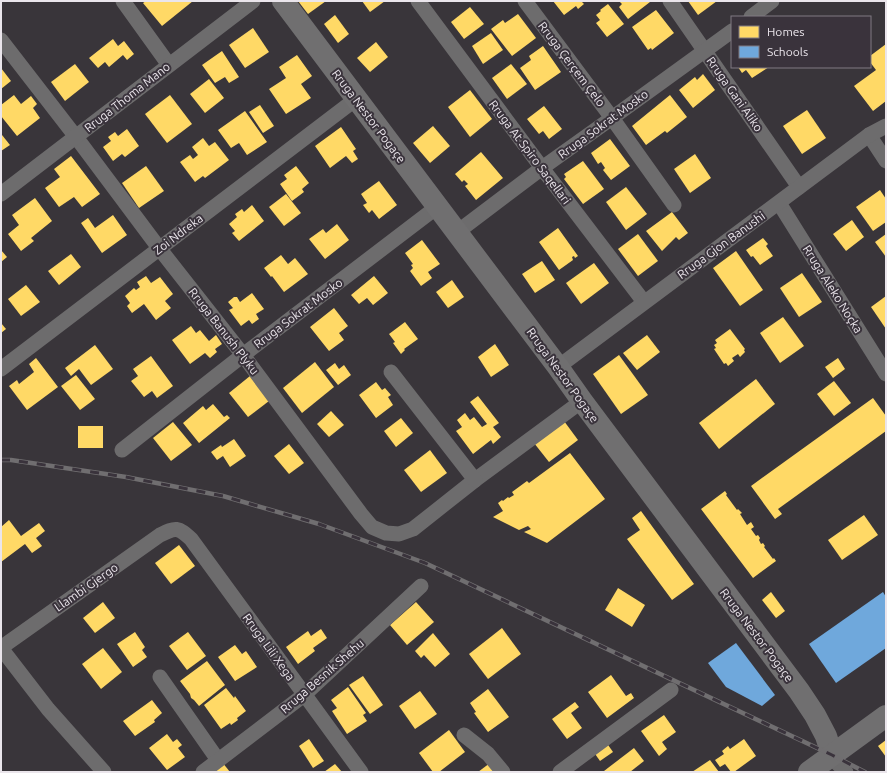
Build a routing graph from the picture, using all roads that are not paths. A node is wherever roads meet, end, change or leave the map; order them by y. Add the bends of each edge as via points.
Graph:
1 (123, 1) edge
2 (253, 1) edge
3 (283, 1) edge
4 (418, 1) edge
5 (525, 1) edge
6 (670, 1) edge
7 (772, 1) edge
8 (752, 16) edge
9 (731, 32) edge
10 (1, 40) edge
11 (704, 51) junction
12 (169, 65) junction
13 (356, 98) junction
14 (612, 118) junction
15 (886, 126) edge
16 (869, 135) junction
17 (76, 137) junction
18 (886, 161) edge
19 (542, 168) junction
20 (799, 188) junction
21 (1, 194) edge
22 (779, 203) junction
23 (674, 205) dead end
24 (437, 207) junction
25 (456, 233) junction
26 (159, 248) junction
27 (644, 302) junction
28 (243, 355) junction
29 (558, 367) junction
30 (1, 369) edge
31 (391, 372) dead end
32 (886, 374) edge
33 (582, 401) junction
34 (122, 450) dead end
35 (475, 480) junction
36 (172, 529) joint
37 (421, 586) dead end
38 (1, 647) edge
39 (160, 677) dead end
40 (671, 690) dead end
41 (304, 695) junction
42 (886, 716) edge
43 (464, 734) dead end
44 (832, 755) junction
45 (218, 760) junction
46 (104, 772) edge
47 (203, 772) edge
48 (361, 772) edge
49 (503, 772) edge
50 (560, 772) edge
51 (809, 772) edge
52 (846, 772) edge

1 - 12 street
2 - 12 street, Rruga Thoma Mano
3 - 13 street, Rruga Nestor Pogaçe
4 - 19 street, Rruga At Spiro Saqellari
5 - 14 street, Rruga Çerçem Çelo
6 - 11 street, Rruga Gani Aliko
7 - 8 street
9 - 11 street, Rruga Sokrat Mosko
10 - 17 street, Rruga Banush Plyku
11 - 14 street, Rruga Sokrat Mosko
11 - 20 street, Rruga Gani Aliko
12 - 17 street, Rruga Thoma Mano
13 - 24 street, Rruga Nestor Pogaçe
13 - 26 street, Zoi Ndreka
14 - 19 street, Rruga Sokrat Mosko
14 - 23 street, Rruga Çerçem Çelo
15 - 16 street, Rruga Gjon Banushi
16 - 18 street
16 - 20 street, Rruga Gjon Banushi
17 - 21 street, Rruga Thoma Mano
17 - 26 street, Rruga Banush Plyku
19 - 25 street, Rruga Sokrat Mosko
19 - 27 street, Rruga At Spiro Saqellari
20 - 22 street, Rruga Gjon Banushi
22 - 27 street, Rruga Gjon Banushi
22 - 32 street, Rruga Aleko Noçka
24 - 25 street, Rruga Nestor Pogaçe
24 - 28 street, Rruga Sokrat Mosko
25 - 29 street, Rruga Nestor Pogaçe
26 - 28 street, Rruga Banush Plyku
26 - 30 street, Zoi Ndreka
27 - 29 street, Rruga Gjon Banushi
28 - 34 street, Rruga Sokrat Mosko
28 - 35 street, Rruga Banush Plyku via 372,527 386,533 399,534 413,529
29 - 33 street, Rruga Nestor Pogaçe
31 - 35 street
33 - 35 street, Rruga Banush Plyku
33 - 44 street, Rruga Nestor Pogaçe via 803,697 826,736
36 - 38 street, Llambi Gjergo
36 - 41 street, Rruga Lili Xega via 182,531 191,539
37 - 41 street, Rruga Besnik Shehu
38 - 46 street via 48,709
39 - 45 street
40 - 50 street
41 - 45 street, Rruga Besnik Shehu
41 - 48 street, Rruga Lili Xega
42 - 44 street
43 - 49 street via 488,754
44 - 51 street
44 - 52 street
45 - 47 street, Rruga Besnik Shehu

